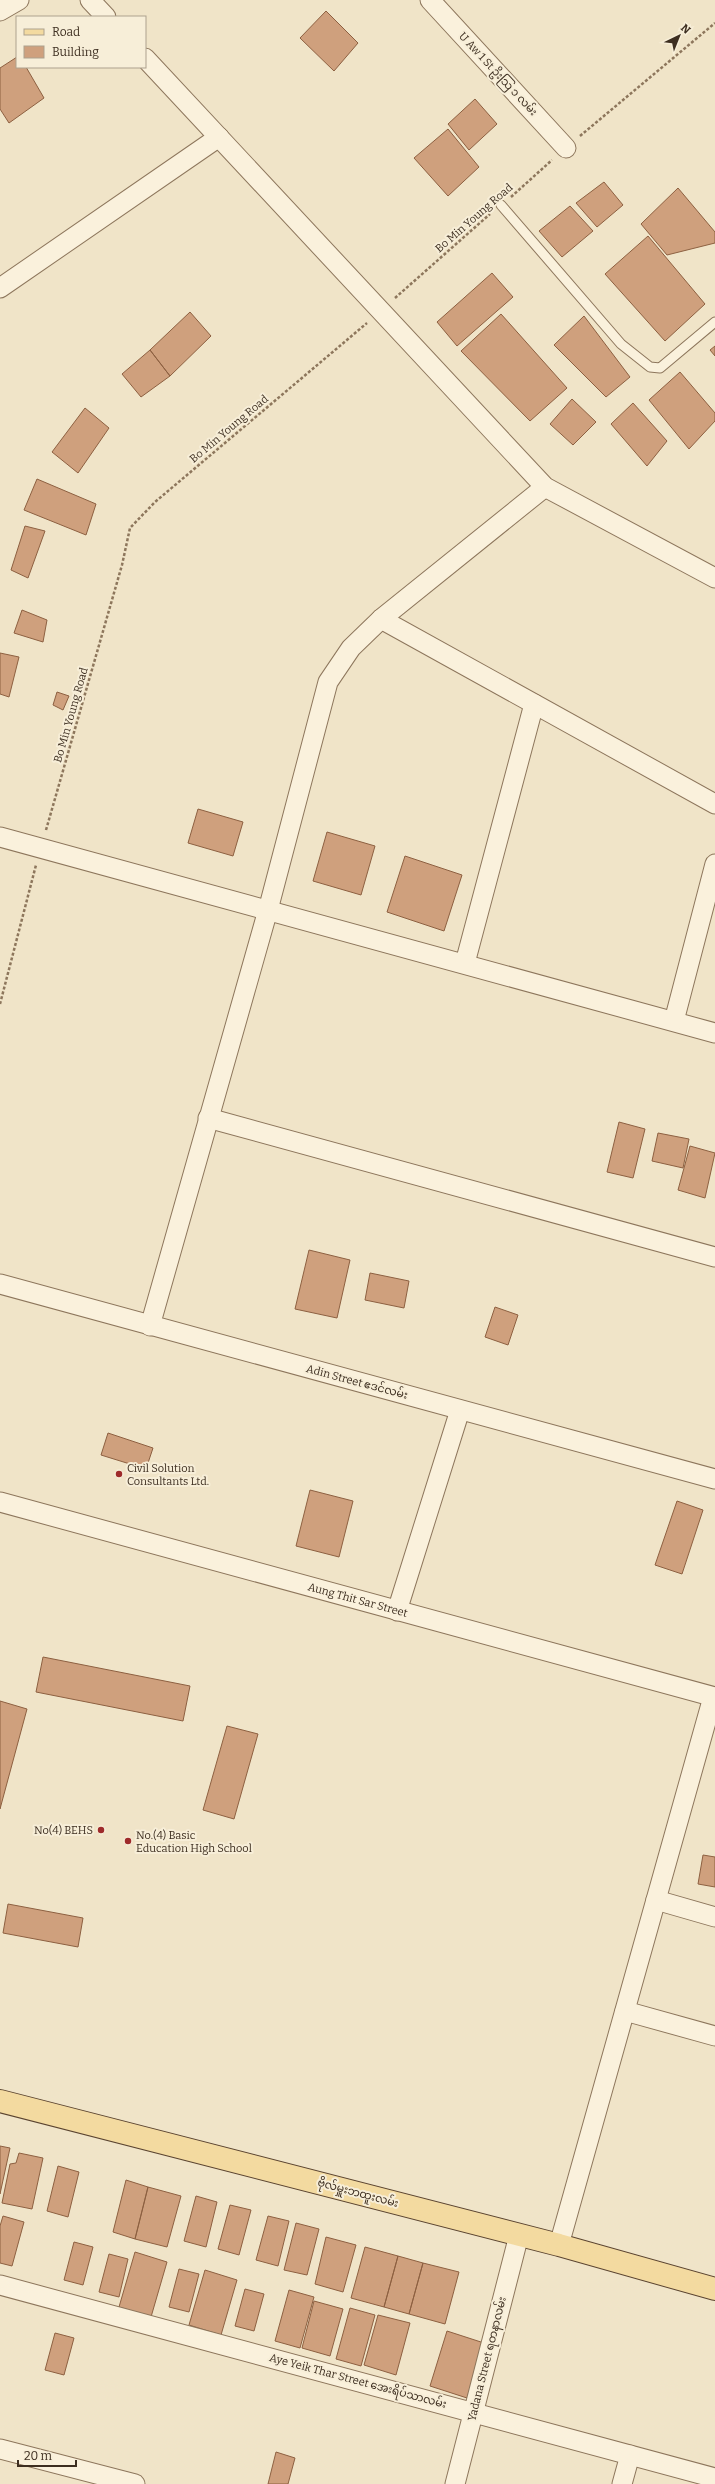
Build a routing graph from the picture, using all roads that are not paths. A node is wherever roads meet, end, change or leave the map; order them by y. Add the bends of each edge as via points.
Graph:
1 (19, 0) edge
2 (90, 0) edge
3 (430, 0) edge
4 (0, 11) edge
5 (105, 16) edge
6 (146, 59) edge
7 (219, 137) junction
8 (566, 148) road end
9 (501, 205) road end
10 (0, 288) edge
11 (715, 322) edge
12 (545, 487) junction
13 (715, 578) edge
14 (381, 619) junction
15 (534, 704) junction
16 (715, 804) edge
17 (0, 837) edge
18 (715, 864) edge
19 (268, 910) junction
20 (465, 963) junction
21 (674, 1021) junction
22 (715, 1033) edge
23 (208, 1118) junction
24 (715, 1257) edge
25 (0, 1284) edge
26 (150, 1326) junction
27 (460, 1410) junction
28 (715, 1480) edge
29 (0, 1502) edge
30 (397, 1611) junction
31 (714, 1697) edge
32 (656, 1900) junction
33 (715, 1917) edge
34 (625, 2011) junction
35 (715, 2036) edge
36 (0, 2101) edge
37 (518, 2235) junction
38 (558, 2245) junction
39 (0, 2285) edge
40 (715, 2289) edge
41 (474, 2412) junction
42 (0, 2449) edge
43 (630, 2455) junction
44 (715, 2478) edge
45 (135, 2484) edge
46 (455, 2484) edge
47 (622, 2484) edge

1 - 4 street
2 - 5 street
3 - 8 street, U Aw 1 St ဥိးသြ ၁ လမ်း
6 - 7 street
7 - 10 street
7 - 12 street
9 - 11 lane via 621,344 650,367 660,368
12 - 13 street
12 - 14 street
14 - 15 street
14 - 19 street via 351,648 328,682
15 - 16 street
15 - 20 street
17 - 19 street
18 - 21 street
19 - 20 street
19 - 23 street
20 - 21 street
21 - 22 street
23 - 24 street
23 - 26 street
25 - 26 street, Adin Street ဧဒင်လမ်း
26 - 27 street, Adin Street ဧဒင်လမ်း
27 - 28 street, Adin Street ဧဒင်လမ်း
27 - 30 street
29 - 30 street, Aung Thit Sar Street
30 - 31 street, Aung Thit Sar Street
31 - 32 street
32 - 33 street
32 - 34 street
34 - 35 street
34 - 38 street
36 - 37 main road, ဗိုလ်မှူးဘထူးလမ်း
37 - 38 main road, ဗိုလ်မှူးဘထူးလမ်း
37 - 41 street, Yadana Street ရတနာလမ်း
38 - 40 main road, ဗိုလ်မှူးဘထူးလမ်း
39 - 41 street, Aye Yeik Thar Street အေးရိပ်သာလမ်း
41 - 43 street, Aye Yeik Thar Street အေးရိပ်သာလမ်း
41 - 46 street, Yadana Street ရတနာလမ်း
42 - 45 street
43 - 44 street, Aye Yeik Thar Street အေးရိပ်သာလမ်း
43 - 47 street

